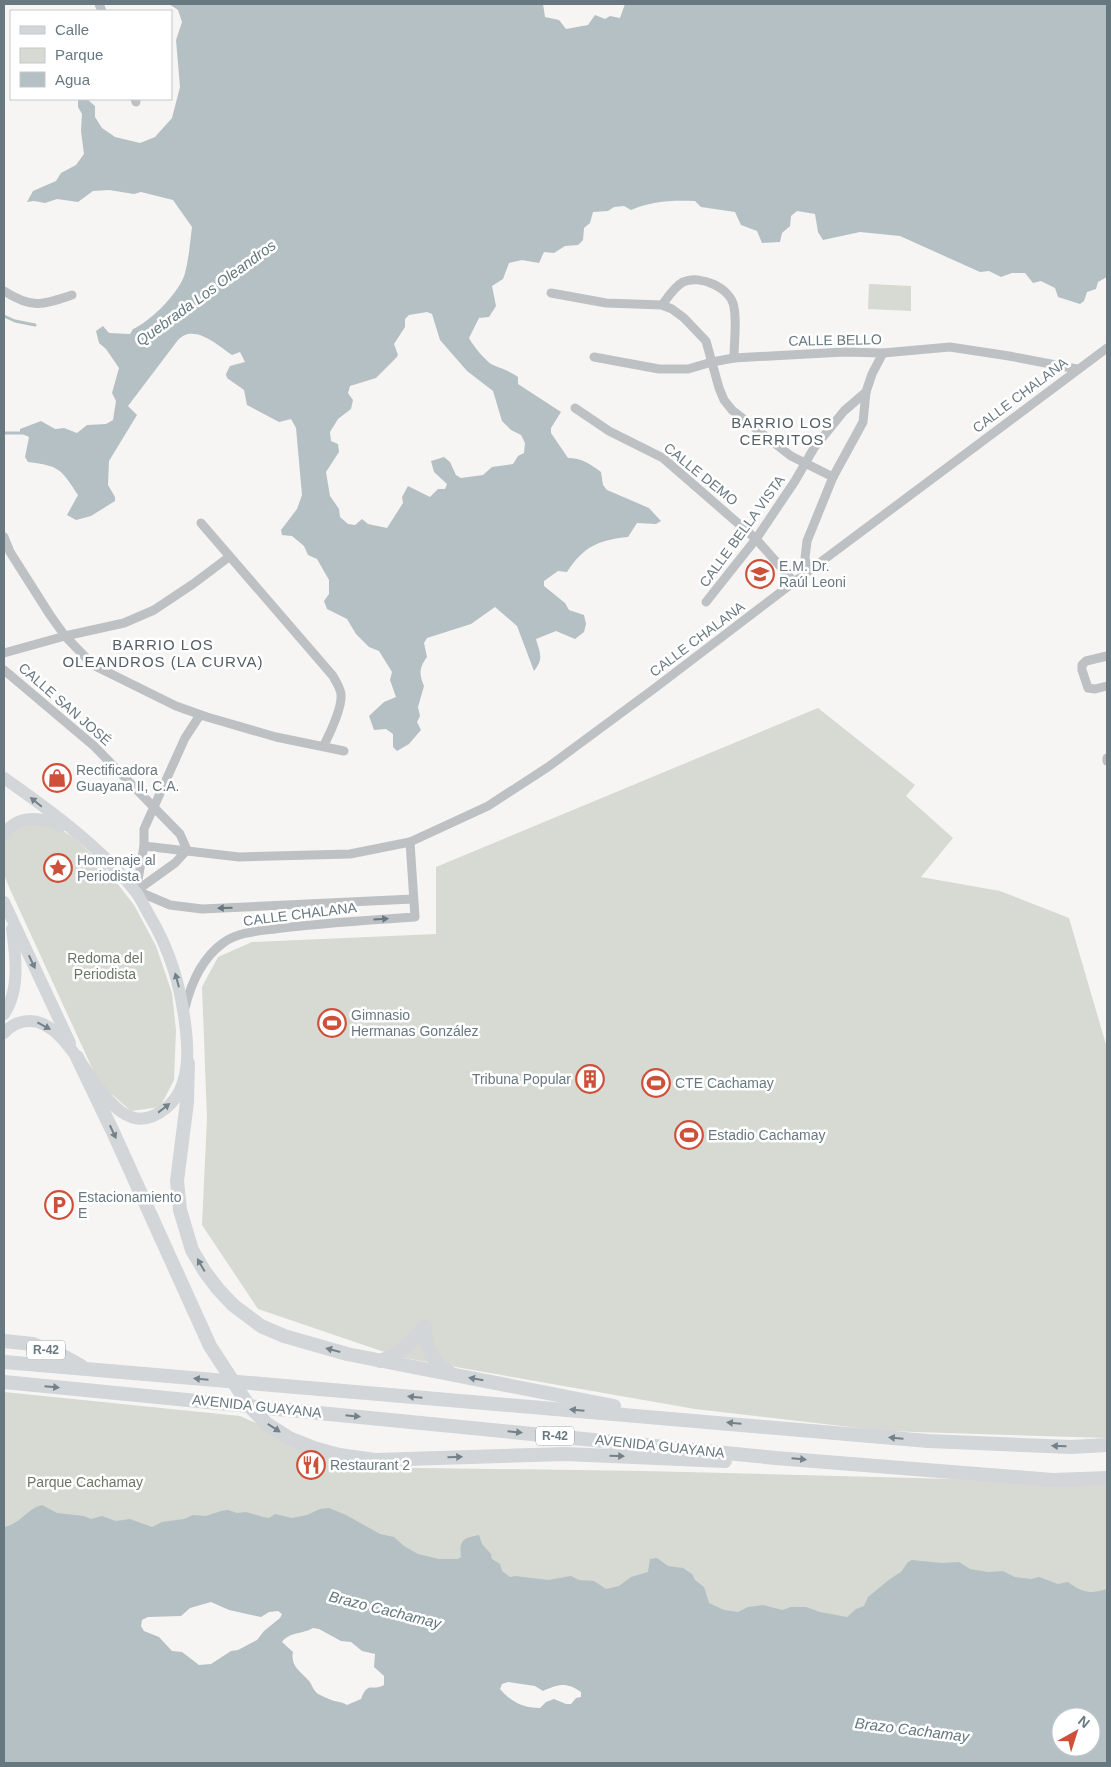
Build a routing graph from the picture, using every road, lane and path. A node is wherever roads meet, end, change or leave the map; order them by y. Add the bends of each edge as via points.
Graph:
1 (4, 291) edge
2 (551, 293) dead end
3 (72, 295) dead end
4 (662, 305) junction
5 (1107, 348) edge
6 (883, 353) junction
7 (594, 357) dead end
8 (734, 358) junction
9 (712, 362) junction
10 (1076, 369) junction
11 (866, 392) junction
12 (575, 408) dead end
13 (805, 463) junction
14 (833, 478) junction
15 (201, 523) dead end
16 (4, 537) edge
17 (756, 539) junction
18 (229, 557) junction
19 (808, 571) junction
20 (794, 582) junction
21 (706, 602) dead end
22 (65, 636) junction
23 (4, 653) edge
24 (1107, 656) edge
25 (4, 670) edge
26 (1107, 686) edge
27 (200, 715) junction
28 (324, 746) junction
29 (344, 751) dead end
30 (4, 778) edge
31 (154, 806) junction
32 (77, 834) junction
33 (4, 835) edge
34 (410, 842) junction
35 (144, 846) junction
36 (187, 850) junction
37 (136, 891) junction
38 (4, 898) edge
39 (413, 899) junction
40 (4, 902) edge
41 (11, 918) junction
42 (184, 1011) junction
43 (4, 1014) edge
44 (4, 1033) edge
45 (77, 1057) junction
46 (188, 1063) junction
47 (4, 1341) edge
48 (380, 1361) junction
49 (4, 1362) edge
50 (86, 1369) junction
51 (455, 1376) junction
52 (4, 1382) edge
53 (678, 1419) junction
54 (1107, 1445) edge
55 (776, 1458) junction
56 (1107, 1478) edge

1 - 3 street via 19,300 39,304
2 - 4 street via 606,303
4 - 8 street via 684,282 710,283 722,289 734,306
4 - 9 street via 684,318 706,341
5 - 10 street, CALLE CHALANA
6 - 8 street, CALLE BELLO
6 - 10 street, CALLE BELLO via 950,347
6 - 11 street, CALLE BELLA VISTA
7 - 9 street, CALLE BELLO via 659,368 688,369
8 - 9 street, CALLE BELLO
9 - 13 street via 724,400 732,410 791,456
10 - 19 street, CALLE CHALANA
11 - 13 street, CALLE BELLA VISTA via 844,412
11 - 14 street via 863,422
12 - 17 street, CALLE DEMO via 609,431 663,458
13 - 14 street
13 - 17 street, CALLE BELLA VISTA
14 - 19 street via 807,541 805,558
15 - 18 street
16 - 22 street via 10,552
17 - 20 street, CALLE DEMO
17 - 21 street, CALLE BELLA VISTA
18 - 22 street via 154,610 124,623
18 - 28 street via 338,685 340,703
19 - 20 street, CALLE CHALANA
20 - 34 street, CALLE CHALANA via 548,767 488,806
22 - 23 street
22 - 27 street via 93,665
24 - 26 street via 1082,665 1088,688
25 - 31 street, CALLE SAN JOSÉ via 94,746
27 - 28 street
27 - 31 street via 185,738
28 - 29 street
32 -> 30 main road
31 - 35 street via 144,829
31 - 36 street, CALLE SAN JOSÉ via 180,834
32 - 33 main road via 53,822 38,819 14,824
32 - 37 main road
34 - 36 street, CALLE CHALANA via 350,854 239,857
34 - 39 street, CALLE CHALANA
35 - 36 street, CALLE CHALANA
35 - 37 street
36 - 37 street via 175,863
39 -> 37 street, CALLE CHALANA via 202,909 170,905
42 -> 37 main road via 170,957 160,932
38 - 41 main road
42 -> 39 street, CALLE CHALANA via 198,972 224,942 240,935 305,925 415,917
40 - 41 main road
41 - 43 main road via 15,953 14,992
41 -> 45 main road
42 - 46 main road
44 -> 45 main road via 20,1021 45,1024
45 -> 46 main road via 114,1107 124,1114 144,1118 166,1108 175,1098
45 -> 55 main road via 210,1346 248,1406 267,1424 296,1441 339,1455 375,1460 565,1454 726,1461
48 -> 46 main road via 311,1344 261,1326 233,1305 205,1272 185,1230 177,1181
47 - 50 main road, R-42 via 33,1344
48 - 51 main road
48 - 51 main road via 402,1350 425,1326 428,1351 444,1370
49 - 50 main road, AVENIDA GUAYANA / R-42
53 -> 50 main road, AVENIDA GUAYANA / R-42
53 -> 51 main road
52 -> 55 main road, AVENIDA GUAYANA / R-42
54 -> 53 main road, AVENIDA GUAYANA / R-42 via 928,1440
55 -> 56 main road, AVENIDA GUAYANA / R-42 via 1053,1480

